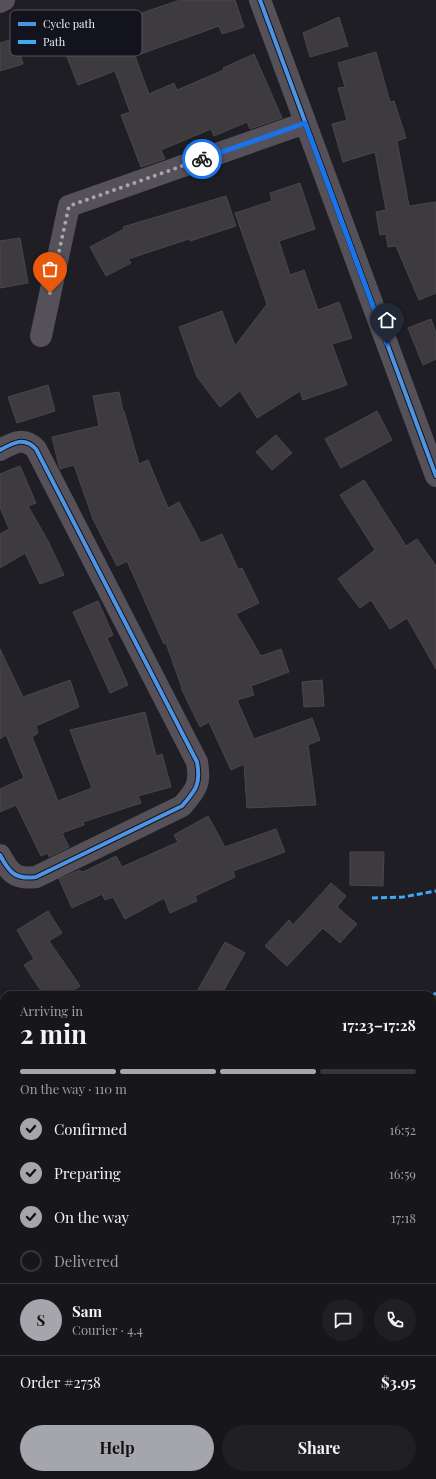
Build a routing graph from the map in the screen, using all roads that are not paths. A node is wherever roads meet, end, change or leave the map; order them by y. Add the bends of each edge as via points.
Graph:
1 (4, 0) edge
2 (260, 0) edge
3 (0, 2) edge
4 (305, 123) junction
5 (41, 336) dead end
6 (0, 450) edge
7 (436, 476) edge
8 (0, 855) edge

1 - 3 street
2 - 4 street
4 - 5 street via 69,206
4 - 7 street
6 - 8 street via 21,441 31,444 36,449 197,762 199,774 196,789 182,806 36,877 15,875

